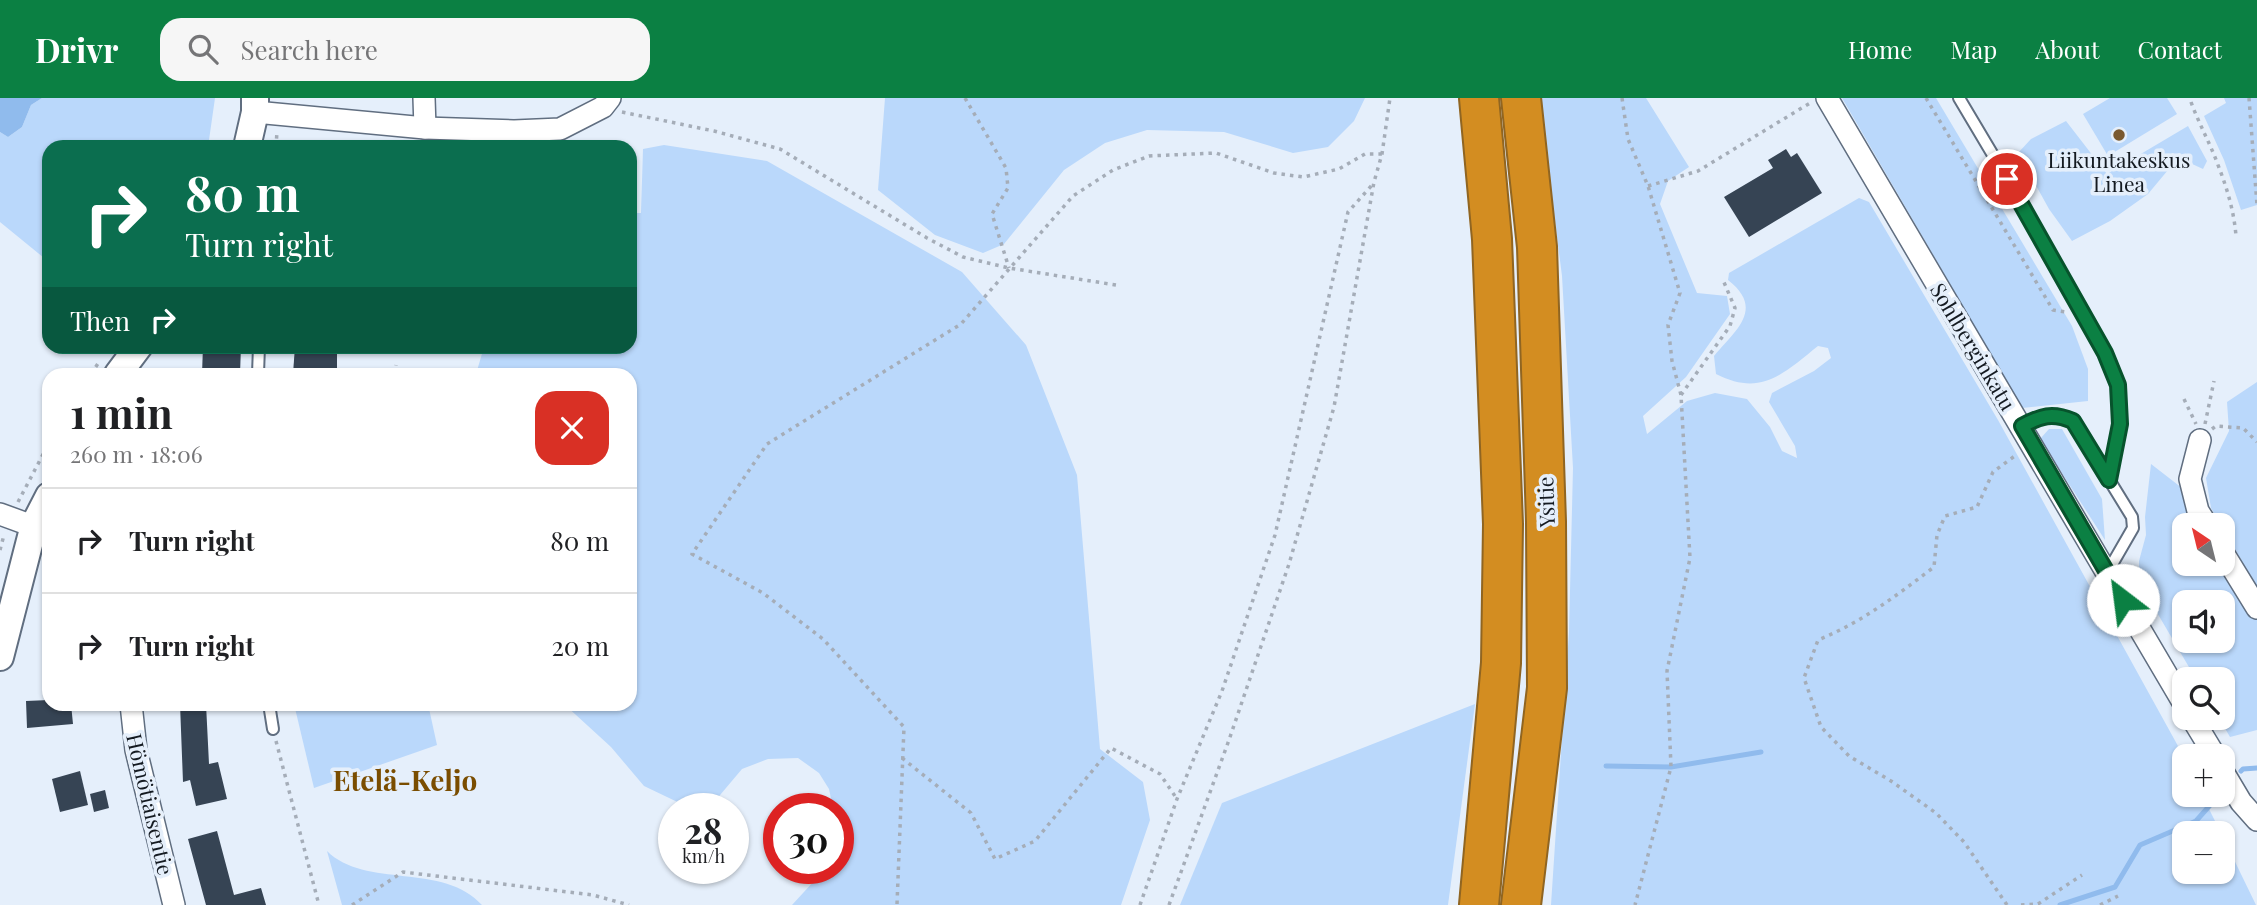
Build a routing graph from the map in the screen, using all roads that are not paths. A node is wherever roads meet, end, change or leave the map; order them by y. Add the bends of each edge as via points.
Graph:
1 (424, 98) edge
2 (1479, 98) edge
3 (1521, 98) edge
4 (1827, 98) edge
5 (1959, 98) edge
6 (606, 103) edge
7 (255, 105) edge
8 (425, 128) junction
9 (513, 139) edge
10 (248, 140) edge
11 (2027, 435) junction
12 (2200, 440) road end
13 (2109, 480) junction
14 (42, 503) edge
15 (2201, 513) edge
16 (23, 522) edge
17 (2235, 572) edge
18 (2107, 573) junction
19 (2257, 608) edge
20 (0, 657) edge
21 (2172, 684) edge
22 (1547, 688) junction
23 (132, 711) edge
24 (270, 711) edge
25 (273, 729) road end
26 (2235, 792) edge
27 (2257, 820) edge
28 (174, 905) edge
29 (1479, 905) edge
30 (1521, 905) edge
31 (1539, 905) edge

1 - 8 street
2 - 29 highway, Ysitie via 1492,239 1503,524 1501,663
3 - 22 highway, Ysitie via 1537,247
4 - 11 street, Sohlberginkatu
5 - 13 lane via 2032,219 2118,385 2120,424
6 - 9 street via 560,129
7 - 8 street
7 - 10 street
8 - 9 street
11 - 13 lane via 2043,415 2073,421
11 - 18 street, Sohlberginkatu
12 - 15 street via 2190,479
13 - 18 lane via 2132,517 2133,528
14 - 16 street
16 - 20 street
17 - 19 street
18 - 21 street, Sohlberginkatu
22 - 30 highway, Ysitie
22 - 31 highway
23 - 28 street, Hömötiaisentie via 136,750
24 - 25 lane
26 - 27 street

